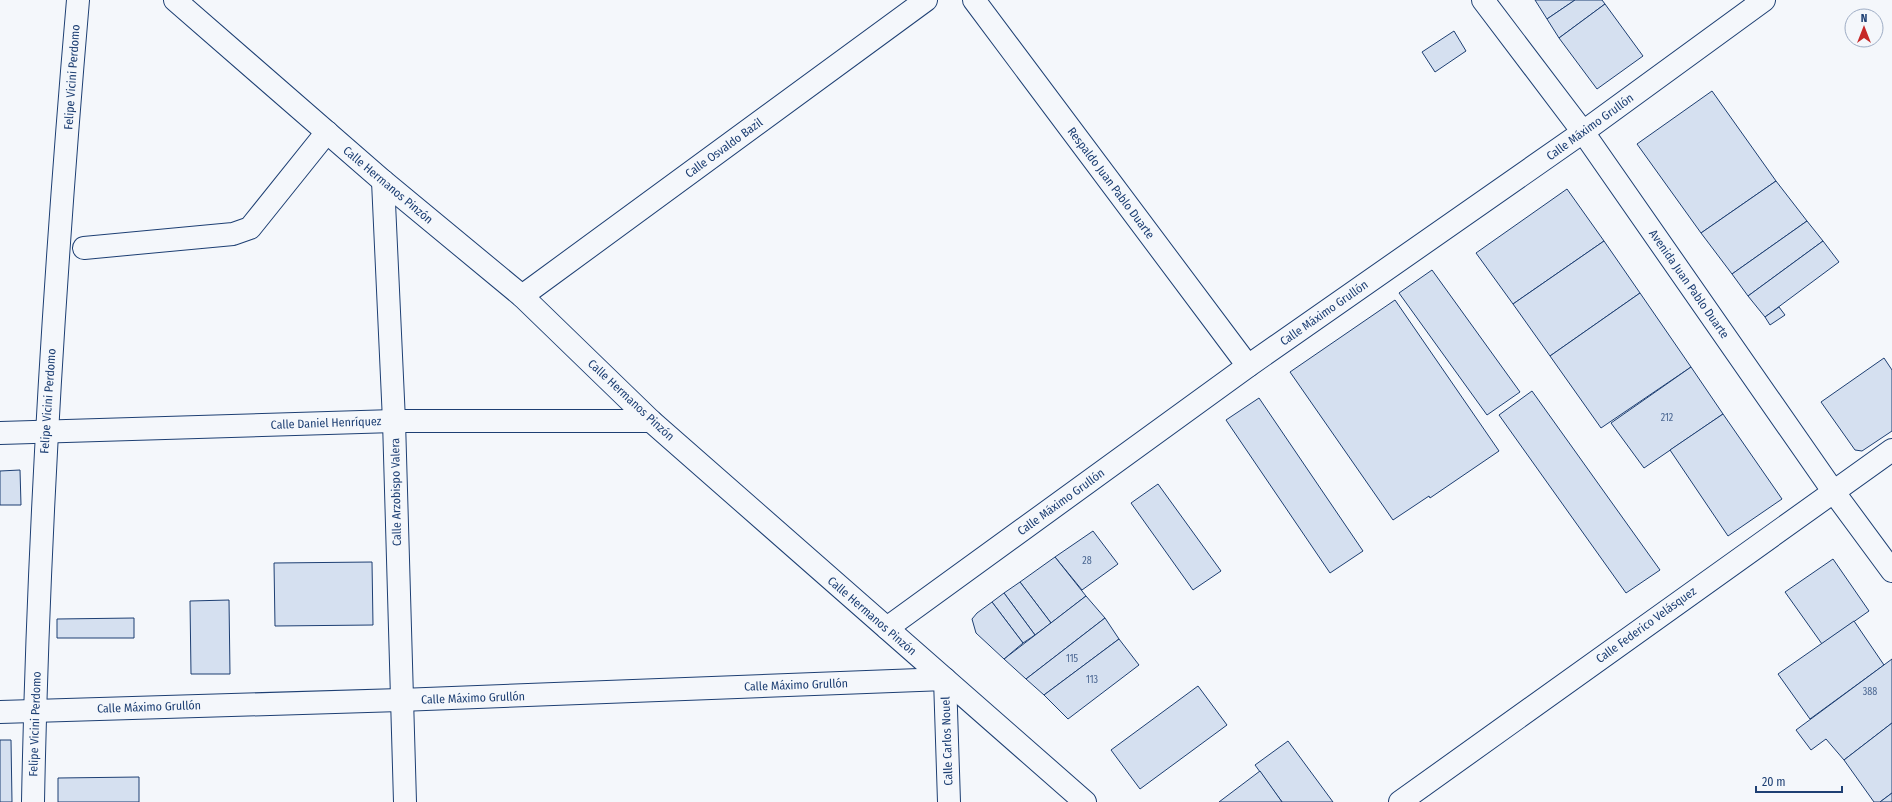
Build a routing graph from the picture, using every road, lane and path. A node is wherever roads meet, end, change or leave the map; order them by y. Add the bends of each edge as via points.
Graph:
1 (78, 0) edge
2 (175, 0) edge
3 (926, 0) edge
4 (974, 0) edge
5 (1483, 0) edge
6 (1764, 0) edge
7 (327, 132) junction
8 (1583, 132) junction
9 (383, 182) junction
10 (84, 248) dead end
11 (522, 296) junction
12 (1248, 366) junction
13 (394, 421) junction
14 (652, 421) junction
15 (46, 431) junction
16 (0, 433) edge
17 (1892, 450) edge
18 (1833, 491) junction
19 (1892, 571) edge
20 (887, 628) junction
21 (945, 680) junction
22 (400, 700) junction
23 (34, 710) junction
24 (0, 712) edge
25 (33, 802) edge
26 (404, 802) edge
27 (949, 802) edge
28 (1085, 802) edge
29 (1400, 802) edge

1 - 15 street, Felipe Vicini Perdomo
2 - 7 street, Calle Hermanos Pinzón
3 - 11 street, Calle Osvaldo Bazil
4 - 12 street, Respaldo Juan Pablo Duarte
5 - 8 street, Avenida Juan Pablo Duarte
6 - 8 street, Calle Máximo Grullón
7 - 9 street, Calle Hermanos Pinzón
7 - 10 street via 250,228 233,234
8 - 12 street, Calle Máximo Grullón
8 - 18 street, Avenida Juan Pablo Duarte
9 - 11 street, Calle Hermanos Pinzón
9 - 13 street, Calle Arzobispo Valera
11 - 14 street, Calle Hermanos Pinzón
12 - 20 street, Calle Máximo Grullón
13 - 14 street, Calle Daniel Henríquez
13 - 15 street, Calle Daniel Henríquez
13 - 22 street, Calle Arzobispo Valera
14 - 20 street, Calle Hermanos Pinzón
15 - 16 street, Calle Daniel Henríquez
15 - 23 street, Felipe Vicini Perdomo
17 - 18 street, Calle Federico Velásquez
18 - 19 street, Avenida Juan Pablo Duarte
18 - 29 street, Calle Federico Velásquez
20 - 21 street, Calle Hermanos Pinzón
21 - 22 street, Calle Máximo Grullón
21 - 27 street, Calle Carlos Nouel
21 - 28 street, Calle Hermanos Pinzón
22 - 23 street, Calle Máximo Grullón
22 - 26 street, Calle Arzobispo Valera
23 - 24 street, Calle Máximo Grullón
23 - 25 street, Felipe Vicini Perdomo

